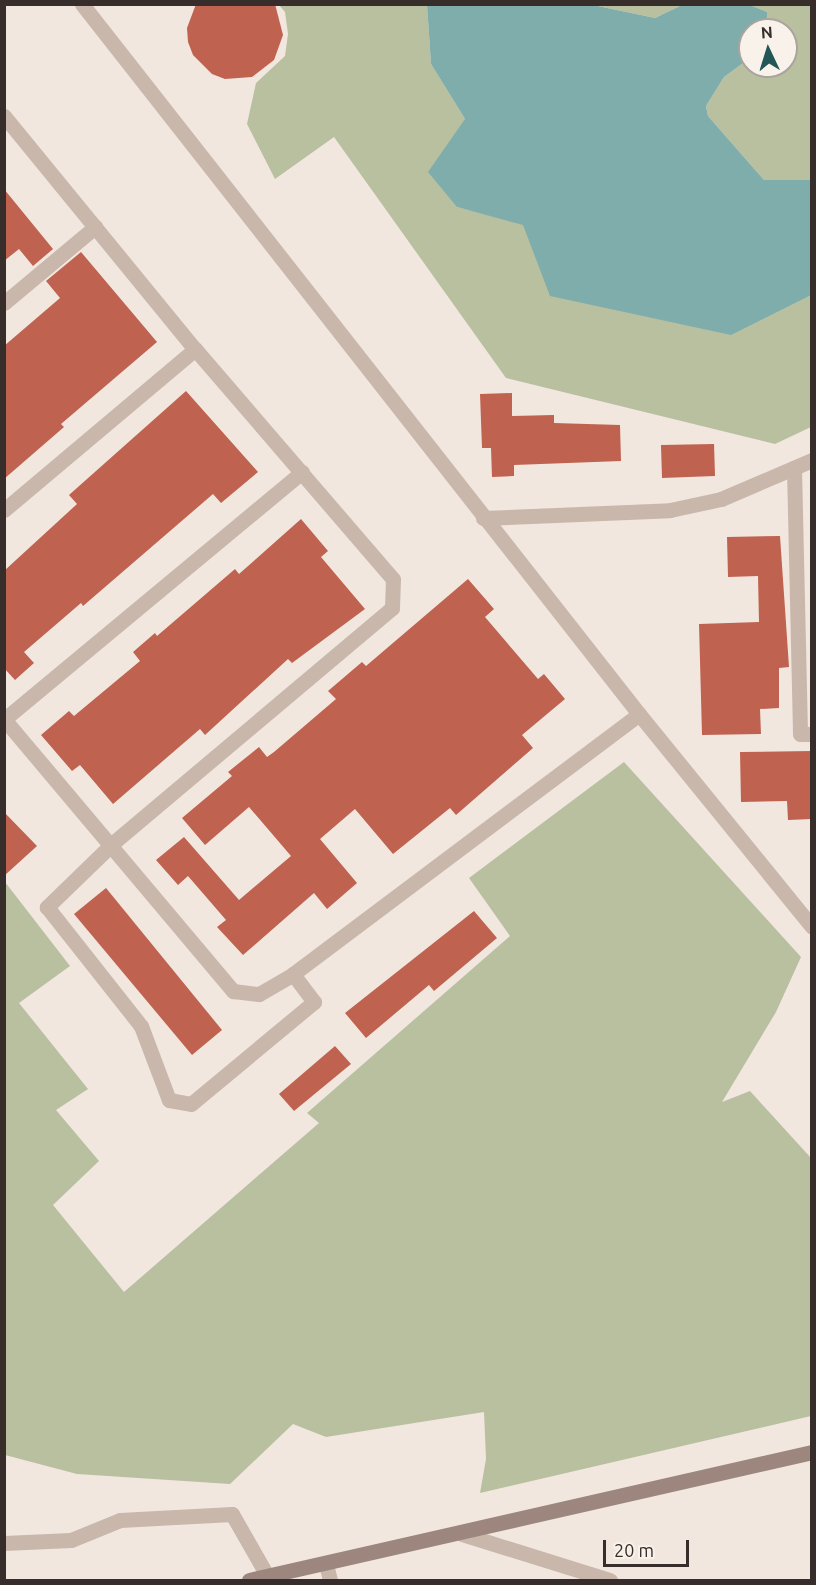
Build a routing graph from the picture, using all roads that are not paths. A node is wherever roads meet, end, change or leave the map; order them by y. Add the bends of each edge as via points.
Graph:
1 (82, 4) edge
2 (4, 116) edge
3 (95, 227) junction
4 (4, 303) edge
5 (195, 349) junction
6 (812, 460) edge
7 (794, 468) junction
8 (302, 472) junction
9 (4, 510) edge
10 (483, 518) junction
11 (639, 714) junction
12 (812, 734) edge
13 (112, 844) junction
14 (812, 927) edge
15 (293, 974) junction
16 (812, 1452) edge
17 (462, 1534) junction
18 (4, 1543) edge
19 (326, 1564) junction
20 (268, 1576) junction
21 (249, 1581) edge
22 (330, 1581) edge
23 (610, 1581) edge

1 - 10 street
2 - 3 street
3 - 4 street
3 - 5 street
5 - 8 street
5 - 9 street
6 - 7 street
7 - 10 street via 721,499 670,510
7 - 12 street via 800,734
8 - 13 street via 393,579 392,608
8 - 13 street via 4,719
10 - 11 street
11 - 14 street
11 - 15 street
13 - 15 street via 233,991 259,994
13 - 15 street via 47,907 141,1026 169,1100 191,1104 314,1002
16 - 17 street
17 - 19 street
17 - 23 street
18 - 20 street via 71,1540 120,1520 232,1514
19 - 20 street
19 - 22 street
20 - 21 street

